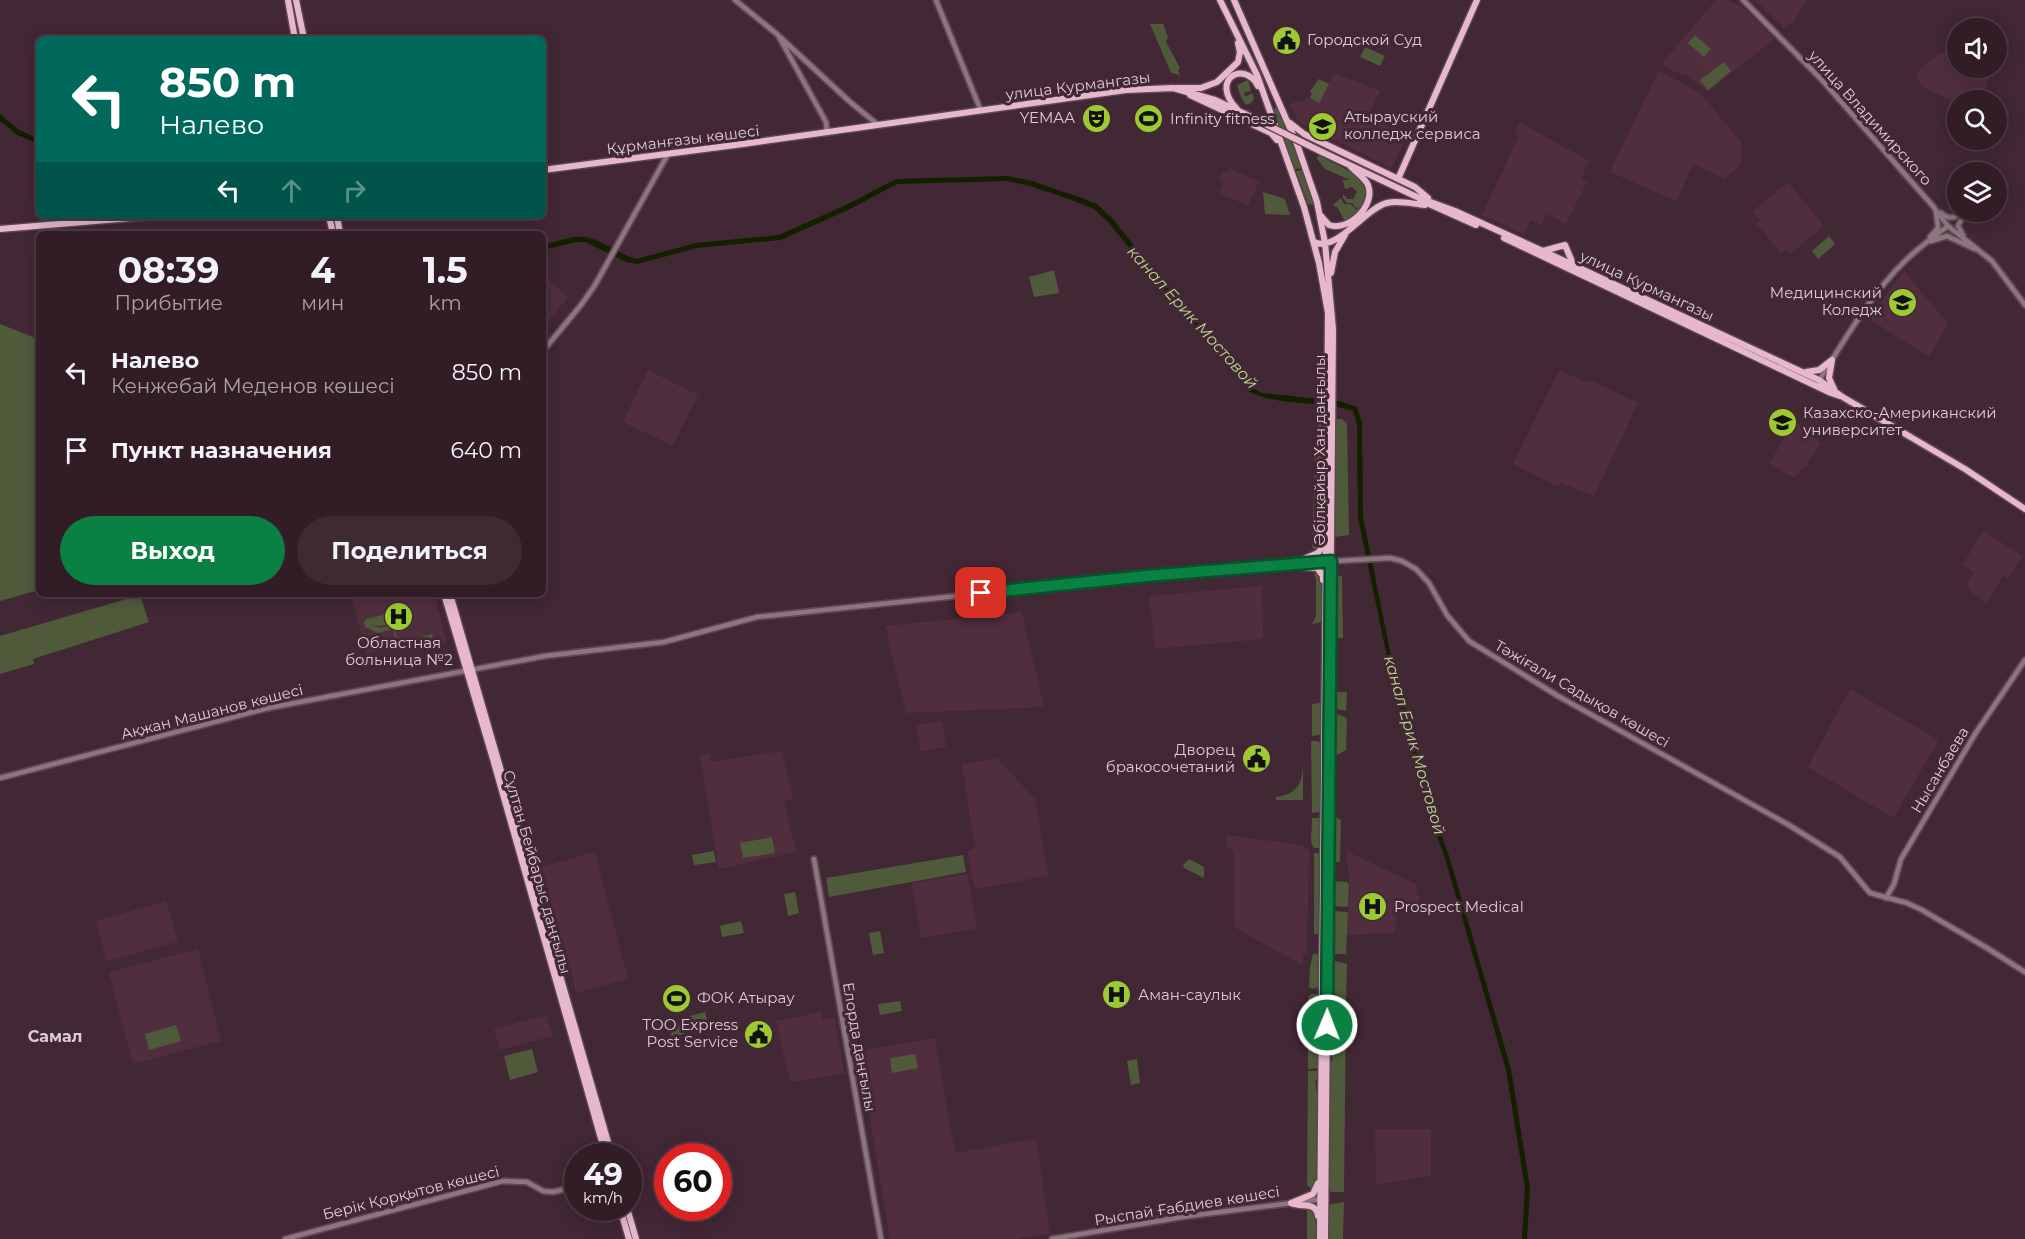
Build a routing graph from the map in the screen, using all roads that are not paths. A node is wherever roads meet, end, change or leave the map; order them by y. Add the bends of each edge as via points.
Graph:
1 (288, 0) edge
2 (296, 0) edge
3 (735, 0) edge
4 (936, 0) edge
5 (1220, 0) edge
6 (1234, 0) edge
7 (1477, 0) edge
8 (1743, 0) edge
9 (1233, 28) junction
10 (778, 35) junction
11 (294, 36) edge
12 (303, 36) edge
13 (1253, 45) junction
14 (1244, 49) junction
15 (1173, 88) junction
16 (1182, 91) junction
17 (1268, 110) junction
18 (981, 111) junction
19 (1242, 113) junction
20 (1284, 116) junction
21 (877, 124) junction
22 (827, 133) junction
23 (1281, 146) junction
24 (668, 154) junction
25 (1347, 163) junction
26 (546, 170) edge
27 (1398, 179) junction
28 (1317, 202) junction
29 (1430, 203) junction
30 (1304, 207) junction
31 (1935, 209) junction
32 (1320, 213) junction
33 (118, 219) edge
34 (1948, 226) junction
35 (0, 229) edge
36 (1348, 231) junction
37 (1314, 242) junction
38 (1927, 242) junction
39 (1325, 243) junction
40 (1523, 244) junction
41 (1978, 249) junction
42 (1543, 251) junction
43 (1574, 265) junction
44 (1329, 283) junction
45 (2025, 305) edge
46 (546, 347) edge
47 (1832, 360) junction
48 (1802, 372) junction
49 (1818, 382) junction
50 (1834, 389) junction
51 (1329, 391) junction
52 (1841, 396) junction
53 (1329, 412) junction
54 (2025, 509) edge
55 (1327, 518) junction
56 (1329, 561) junction
57 (1299, 562) junction
58 (445, 597) edge
59 (451, 597) edge
60 (1326, 607) junction
61 (2025, 660) edge
62 (470, 669) junction
63 (489, 735) junction
64 (0, 778) edge
65 (814, 859) dead end
66 (1886, 898) junction
67 (2025, 972) edge
68 (602, 1143) edge
69 (608, 1143) edge
70 (1321, 1168) junction
71 (564, 1189) edge
72 (1323, 1199) junction
73 (1291, 1203) junction
74 (624, 1221) edge
75 (631, 1221) edge
76 (1321, 1231) junction
77 (285, 1239) edge
78 (629, 1239) edge
79 (636, 1239) edge
80 (881, 1239) edge
81 (1052, 1239) edge
82 (1323, 1239) edge

1 - 11 main road
2 - 12 main road
3 - 10 street
4 - 18 street
5 - 9 main road
6 - 13 main road, Әбілқайыр Хан даңғылы
7 - 27 main road
8 - 31 street, улица Владимирского via 1822,80
9 - 14 main road
9 - 15 main road via 1240,57 1230,71 1207,87
10 - 21 street
10 - 22 street via 826,122
13 - 14 main road
13 - 20 main road, Әбілқайыр Хан даңғылы
14 - 17 main road
15 - 16 main road, улица Курмангазы
15 - 18 main road, улица Курмангазы via 1126,90
16 - 19 main road, улица Курмангазы
16 - 23 main road via 1271,133
17 - 19 main road via 1255,80 1240,74 1231,77 1226,88 1228,99
17 - 23 main road, Әбілқайыр Хан даңғылы
18 - 21 main road, улица Курмангазы
19 - 25 main road, улица Курмангазы, bridge
20 - 27 main road via 1304,134
20 - 28 main road, Әбілқайыр Хан даңғылы
21 - 22 main road, улица Курмангазы
22 - 24 main road, Құрманғазы көшесі
23 - 30 main road, Әбілқайыр Хан даңғылы
24 - 26 main road, Құрманғазы көшесі
24 - 46 street via 581,305
25 - 29 main road, улица Курмангазы
25 - 32 main road via 1368,186 1367,204 1350,223 1340,227 1329,225
27 - 29 main road via 1414,187
28 - 30 main road via 1313,208
28 - 32 main road, Әбілқайыр Хан даңғылы
29 - 36 main road via 1388,202
29 - 40 main road, улица Курмангазы
30 - 37 main road, Әбілқайыр Хан даңғылы
31 - 34 street, улица Владимирского
31 - 38 street via 1938,228
31 - 41 street via 1946,218 1965,212 1958,226 1960,232
32 - 39 main road, Әбілқайыр Хан даңғылы
33 - 35 main road
34 - 38 street
34 - 41 street, улица Владимирского
36 - 39 main road
36 - 44 main road via 1335,252
37 - 39 main road
37 - 51 main road, Әбілқайыр Хан даңғылы via 1328,313
38 - 41 street via 1947,236
38 - 47 street via 1885,283
39 - 44 main road, Әбілқайыр Хан даңғылы
40 - 42 main road, улица Курмангазы
40 - 49 main road, улица Курмангазы
41 - 45 street, улица Владимирского via 1992,261
42 - 43 main road, улица Курмангазы
42 - 43 main road via 1565,245
43 - 48 main road, улица Курмангазы
44 - 51 main road, Әбілқайыр Хан даңғылы via 1333,321
47 - 48 main road via 1819,370
47 - 49 street
47 - 50 main road via 1829,378
48 - 49 main road, улица Курмангазы
49 - 50 main road, улица Курмангазы
49 - 52 main road, улица Курмангазы
50 - 52 main road, улица Курмангазы
51 - 53 main road, Әбілқайыр Хан даңғылы
52 - 54 main road, улица Курмангазы
53 - 55 main road, Әбілқайыр Хан даңғылы
53 - 56 main road, Әбілқайыр Хан даңғылы
55 - 56 main road, Әбілқайыр Хан даңғылы
55 - 57 main road via 1322,548 1315,556
56 - 57 street, Тәжіғали Садықов көшесі
56 - 60 main road, Әбілқайыр Хан даңғылы
56 - 66 street, Тәжіғали Садықов көшесі via 1390,558 1416,569 1469,641 1558,696 1789,825 1838,856 1870,893
56 - 72 main road, Әбілқайыр Хан даңғылы
57 - 60 main road via 1320,570
57 - 62 street, Ақжан Машанов көшесі via 802,611 757,617 664,642
58 - 62 main road, Сұлтан Бейбарыс даңғылы
59 - 62 main road, Сұлтан Бейбарыс даңғылы
60 - 70 main road, Әбілқайыр Хан даңғылы
61 - 66 street, Нысанбаева via 1975,734 1901,859
62 - 63 main road, Сұлтан Бейбарыс даңғылы
62 - 64 street, Ақжан Машанов көшесі via 268,708
63 - 68 main road, Сұлтан Бейбарыс даңғылы
63 - 69 main road, Сұлтан Бейбарыс даңғылы
65 - 80 street, Елорда даңғылы
66 - 67 street, Тәжіғали Садықов көшесі via 1922,910
70 - 72 main road, Әбілқайыр Хан даңғылы
70 - 73 main road via 1315,1192
71 - 77 street, Берік Қорқытов көшесі via 543,1191 527,1182 502,1181
72 - 73 street, Рыспай Ғабдиев көшесі
72 - 76 main road, Әбілқайыр Хан даңғылы
72 - 82 main road, Әбілқайыр Хан даңғылы
73 - 76 main road via 1316,1209
73 - 81 street, Рыспай Ғабдиев көшесі
74 - 78 main road
75 - 79 main road
76 - 82 main road, Әбілқайыр Хан даңғылы

